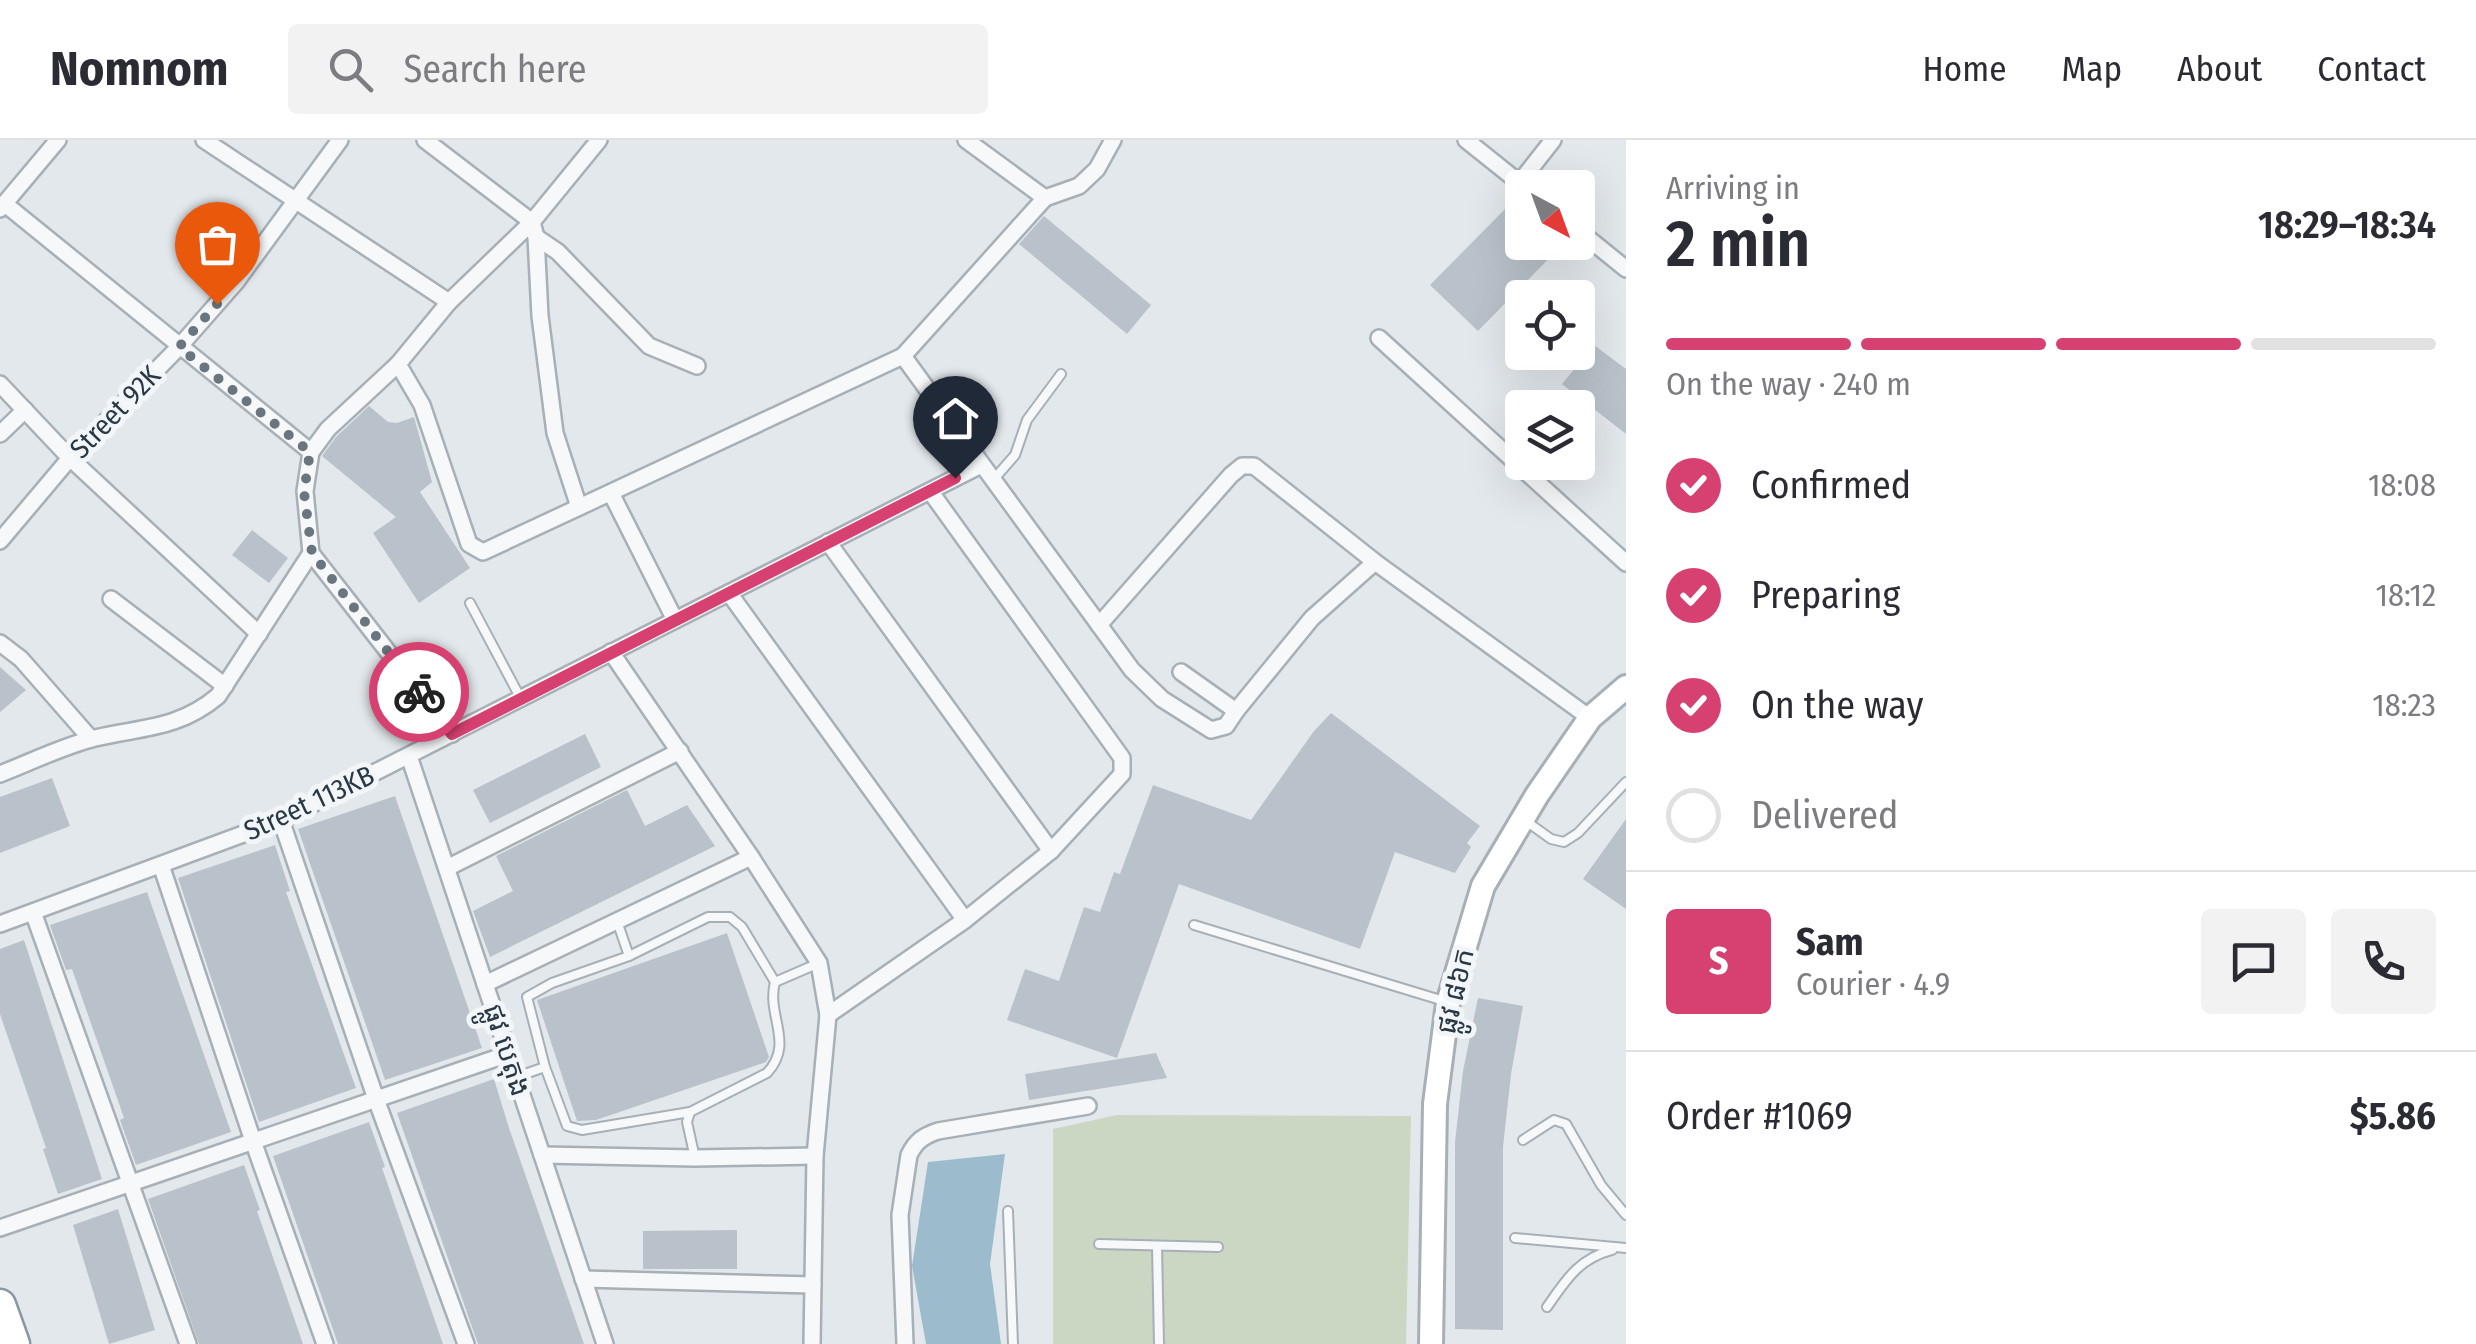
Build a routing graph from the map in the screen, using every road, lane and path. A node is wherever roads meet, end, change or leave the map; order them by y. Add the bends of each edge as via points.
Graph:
1 (58, 140) edge
2 (204, 140) edge
3 (340, 140) edge
4 (425, 140) edge
5 (599, 140) edge
6 (966, 140) edge
7 (1113, 140) edge
8 (1466, 140) edge
9 (1553, 140) edge
10 (984, 146) edge
11 (1533, 170) edge
12 (1505, 171) edge
13 (1044, 198) junction
14 (292, 201) junction
15 (2, 206) edge
16 (534, 230) junction
17 (1595, 244) edge
18 (1626, 269) edge
19 (449, 302) junction
20 (1379, 338) dead end
21 (179, 347) junction
22 (903, 356) junction
23 (398, 364) junction
24 (698, 366) dead end
25 (1061, 374) dead end
26 (0, 384) edge
27 (26, 410) junction
28 (0, 434) edge
29 (310, 452) junction
30 (70, 458) junction
31 (980, 465) junction
32 (992, 480) junction
33 (930, 491) junction
34 (611, 493) junction
35 (580, 507) junction
36 (0, 541) edge
37 (828, 542) junction
38 (312, 553) junction
39 (1375, 562) junction
40 (1626, 563) edge
41 (729, 593) junction
42 (110, 599) dead end
43 (470, 603) dead end
44 (675, 620) junction
45 (1100, 625) junction
46 (259, 634) junction
47 (0, 643) edge
48 (612, 652) junction
49 (1182, 672) dead end
50 (224, 686) junction
51 (1622, 695) edge
52 (521, 698) junction
53 (1236, 711) junction
54 (1590, 718) junction
55 (452, 734) junction
56 (91, 739) junction
57 (680, 751) junction
58 (408, 756) junction
59 (0, 774) edge
60 (1626, 782) edge
61 (1523, 818) junction
62 (281, 820) junction
63 (1051, 852) junction
64 (751, 856) junction
65 (161, 865) junction
66 (446, 868) junction
67 (32, 912) junction
68 (966, 920) junction
69 (617, 921) junction
70 (0, 924) edge
71 (1194, 925) dead end
72 (629, 956) junction
73 (819, 964) junction
74 (774, 982) junction
75 (485, 984) junction
76 (1448, 1002) junction
77 (828, 1015) junction
78 (508, 1054) junction
79 (545, 1067) junction
80 (516, 1077) junction
81 (376, 1099) junction
82 (1088, 1106) dead end
83 (690, 1112) junction
84 (1523, 1140) dead end
85 (252, 1142) junction
86 (542, 1155) junction
87 (815, 1156) junction
88 (695, 1158) junction
89 (130, 1184) junction
90 (1008, 1211) dead end
91 (1626, 1216) edge
92 (0, 1228) edge
93 (1515, 1238) dead end
94 (1099, 1244) dead end
95 (1157, 1246) junction
96 (1218, 1247) dead end
97 (1623, 1248) edge
98 (583, 1279) junction
99 (813, 1285) junction
100 (0, 1305) edge
101 (1547, 1307) dead end
102 (14, 1344) edge
103 (188, 1344) edge
104 (325, 1344) edge
105 (466, 1344) edge
106 (605, 1344) edge
107 (812, 1344) edge
108 (905, 1344) edge
109 (1013, 1344) edge
110 (1159, 1344) edge
111 (1431, 1344) edge

1 - 15 street
2 - 14 street
3 - 14 street, Street 92K
4 - 16 street
5 - 16 street
6 - 10 street
7 - 13 street via 1080,186
8 - 12 street
9 - 11 street
10 - 13 street
13 - 22 street
14 - 19 street
14 - 21 street, Street 92K via 236,282
15 - 21 street
16 - 19 street
16 - 24 street via 649,346
16 - 35 street via 555,432
17 - 18 street
19 - 23 street
20 - 40 street
21 - 29 street
21 - 30 street, Street 92K
22 - 31 street
22 - 34 street
23 - 29 street
23 - 35 street via 422,405 469,544 477,551
25 - 32 lane via 1027,420 1015,454
26 - 27 street
27 - 28 street
27 - 30 street
29 - 38 street via 304,492
30 - 36 street, Street 92K
30 - 46 street
31 - 32 street
31 - 33 street, Street 113KB
32 - 45 street
33 - 37 street, Street 113KB
33 - 63 street via 1122,758 1122,774
34 - 35 street
34 - 44 street
37 - 41 street, Street 113KB
37 - 63 street
38 - 46 street
38 - 55 street
39 - 45 street via 1254,466 1242,466
39 - 53 street via 1312,618
39 - 54 street
41 - 44 street, Street 113KB
41 - 68 street
42 - 50 street
43 - 52 lane
44 - 48 street, Street 113KB
45 - 53 street via 1162,700 1198,723 1212,730 1226,726
46 - 50 street
47 - 56 street
48 - 52 street, Street 113KB
48 - 57 street
49 - 53 street
50 - 56 street via 200,712 176,722
51 - 54 street, ផ្លូវ ៨៦ក
52 - 55 street, Street 113KB
54 - 61 street, ផ្លូវ ៨៦ក
55 - 58 street, Street 113KB
56 - 59 street
57 - 64 street
57 - 66 street
58 - 62 street, Street 113KB
58 - 66 street, ផ្លូវ បេតុង
60 - 61 lane via 1564,842
61 - 76 street, ផ្លូវ ៨៦ក via 1483,886
62 - 65 street, Street 113KB
62 - 81 street
63 - 68 street
64 - 69 street
64 - 73 street
65 - 67 street, Street 113KB
65 - 85 street
66 - 75 street, ផ្លូវ បេតុង
67 - 70 street, Street 113KB
67 - 89 street
68 - 77 street
69 - 72 lane
69 - 75 street
71 - 76 lane
72 - 74 lane via 708,918 730,917
72 - 79 lane via 527,997
73 - 74 lane
73 - 77 street
74 - 83 lane via 781,1052 776,1063
75 - 78 street, ផ្លូវ បេតុង
76 - 111 street, ផ្លូវ ៨៦ក via 1435,1104
77 - 87 street
78 - 80 street, ផ្លូវ បេតុង
78 - 81 street
79 - 80 lane
79 - 83 lane via 572,1129
80 - 86 street, ផ្លូវ បេតុង
81 - 85 street
81 - 105 street
82 - 108 street via 938,1131 913,1147 900,1215
83 - 88 lane
84 - 91 lane via 1554,1120 1566,1124
85 - 89 street
85 - 104 street
86 - 88 street
86 - 98 street, ផ្លូវ បេតុង
87 - 88 street
87 - 99 street
89 - 92 street
89 - 103 street
90 - 109 lane
93 - 97 lane
94 - 95 lane
95 - 96 lane
95 - 110 lane
97 - 101 lane via 1575,1268
98 - 99 street
98 - 106 street, ផ្លូវ បេតុង
99 - 107 street
100 - 102 highway

